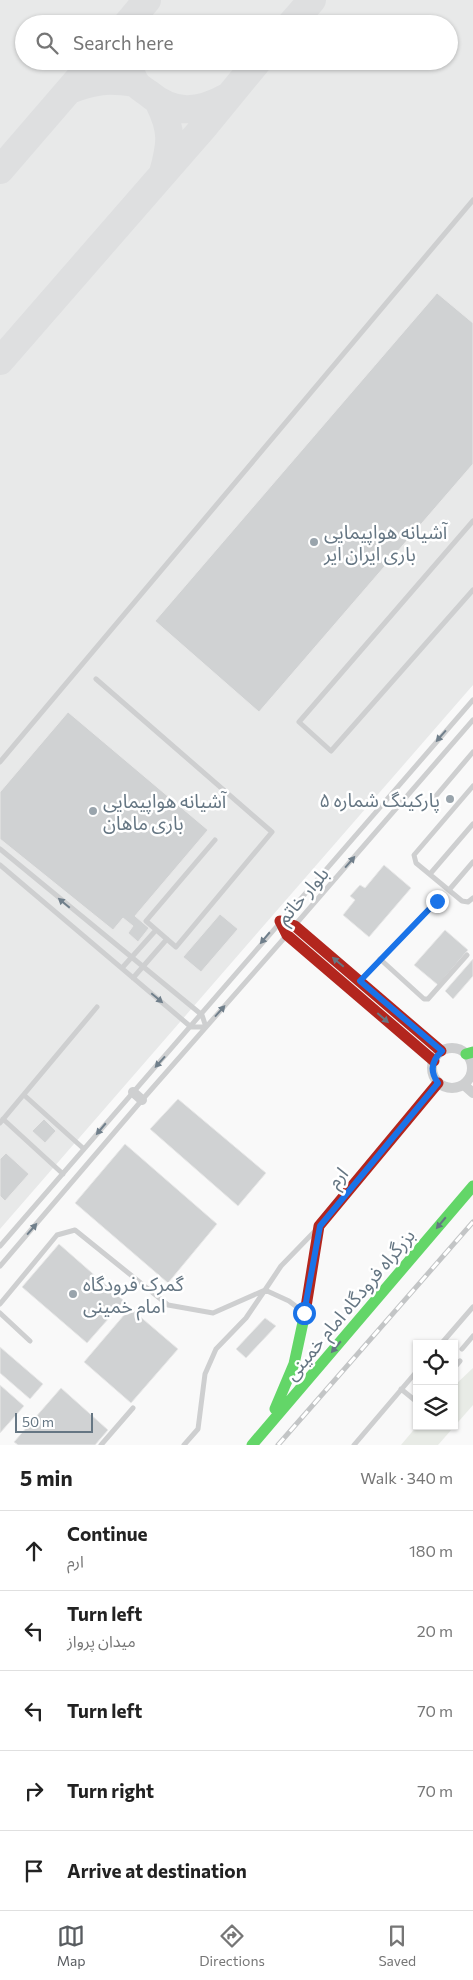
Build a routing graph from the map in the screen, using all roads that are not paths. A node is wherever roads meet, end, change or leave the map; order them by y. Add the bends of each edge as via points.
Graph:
1 (473, 200) edge
2 (473, 521) edge
3 (473, 590) edge
4 (96, 679) dead end
5 (473, 700) edge
6 (473, 720) edge
7 (473, 752) edge
8 (0, 762) edge
9 (473, 786) edge
10 (424, 810) dead end
11 (473, 824) edge
12 (215, 840) dead end
13 (0, 849) edge
14 (473, 862) edge
15 (0, 865) edge
16 (430, 874) junction
17 (449, 890) junction
18 (473, 898) edge
19 (437, 901) dead end
20 (280, 921) junction
21 (156, 930) junction
22 (291, 930) junction
23 (166, 939) junction
24 (467, 955) dead end
25 (131, 958) junction
26 (380, 960) junction
27 (143, 967) junction
28 (122, 968) junction
29 (133, 978) junction
30 (360, 981) junction
31 (352, 990) junction
32 (97, 1007) dead end
33 (202, 1015) junction
34 (191, 1027) junction
35 (206, 1027) junction
36 (471, 1050) edge
37 (442, 1051) junction
38 (434, 1061) junction
39 (472, 1076) edge
40 (438, 1083) junction
41 (464, 1085) junction
42 (132, 1092) junction
43 (473, 1093) edge
44 (24, 1095) junction
45 (142, 1100) junction
46 (2, 1121) edge
47 (84, 1149) junction
48 (73, 1162) junction
49 (82, 1170) junction
50 (63, 1174) junction
51 (473, 1186) edge
52 (320, 1226) junction
53 (0, 1246) edge
54 (0, 1266) edge
55 (265, 1290) junction
56 (0, 1304) edge
57 (473, 1307) edge
58 (0, 1313) edge
59 (304, 1313) junction
60 (473, 1336) edge
61 (444, 1340) edge
62 (30, 1341) dead end
63 (462, 1349) dead end
64 (460, 1361) dead end
65 (458, 1363) edge
66 (413, 1376) edge
67 (401, 1389) junction
68 (413, 1399) edge
69 (133, 1408) dead end
70 (267, 1427) junction
71 (101, 1445) edge
72 (184, 1445) edge
73 (252, 1445) edge
74 (354, 1445) edge

1 - 8 lane
2 - 3 lane via 298,722 331,751
4 - 23 lane via 272,832 176,947
5 -> 20 lane, بلوار خاتم
22 -> 6 lane, بلوار خاتم
7 - 10 lane
9 - 16 lane via 414,854 416,862
11 - 16 lane
12 - 21 lane via 146,920
25 -> 13 lane
14 - 17 lane
15 - 28 lane
16 - 17 lane
17 - 18 lane via 462,901 468,902
19 - 26 lane
20 - 22 main road
20 -> 33 lane, بلوار خاتم
21 - 23 lane
21 - 25 lane
30 -> 22 main road
22 - 31 main road
35 -> 22 lane, بلوار خاتم
23 - 27 lane
24 - 26 lane via 428,999 424,999
25 - 27 lane
25 - 28 lane
26 - 30 lane
27 - 29 lane
27 - 33 lane
28 - 29 lane
29 -> 34 lane
30 - 31 lane
30 - 37 main road
31 -> 38 main road
32 - 44 lane
33 - 34 lane, بلوار خاتم
33 - 35 lane
34 - 35 lane
34 -> 42 lane, بلوار خاتم
35 - 45 lane, بلوار خاتم
36 - 37 street via 454,1048
36 - 39 street
37 - 38 street
38 - 40 street via 433,1073
39 - 41 street
40 - 41 street via 451,1089
40 - 52 main road, ارم
41 - 43 street
42 - 45 street
42 -> 47 lane, بلوار خاتم
44 - 46 lane
44 - 47 lane
45 - 49 lane, بلوار خاتم
46 - 50 lane
47 - 48 lane, بلوار خاتم
48 - 49 lane
48 - 50 lane, بلوار خاتم
54 -> 49 lane, بلوار خاتم
50 - 53 lane, بلوار خاتم
51 -> 70 main road, بزرگراه فرودگاه امام خمینی
52 - 55 lane via 281,1266
52 - 59 main road, ارم
55 - 56 lane via 213,1313 168,1305 75,1230 57,1235
55 - 59 lane
55 - 72 lane via 246,1318 216,1349 205,1374 198,1429
57 - 61 lane
58 - 62 lane
59 - 70 main road, ارم via 294,1364
60 - 63 lane
64 - 65 lane
66 - 67 lane
67 - 68 lane
67 - 74 lane
69 - 71 lane
70 - 73 main road, بزرگراه فرودگاه امام خمینی

